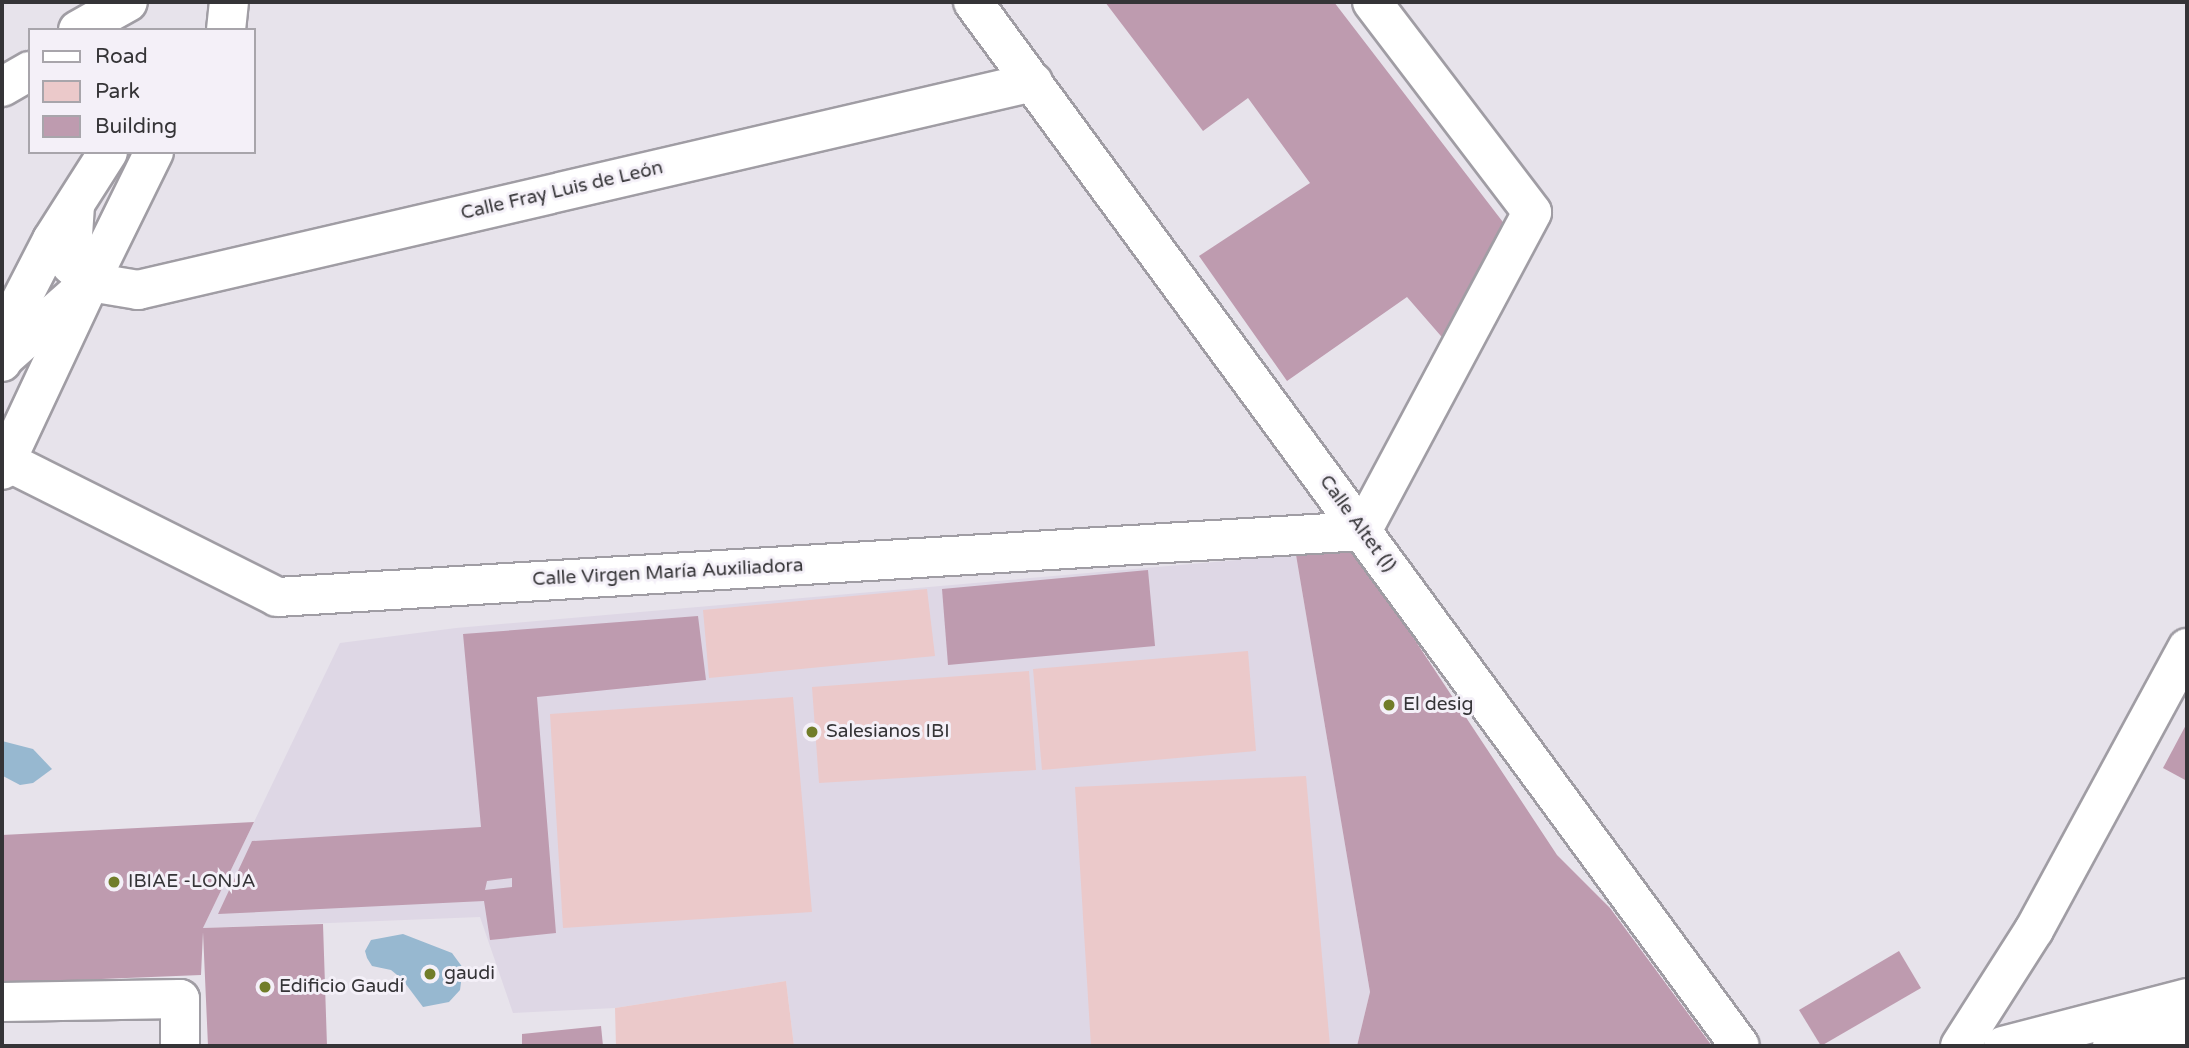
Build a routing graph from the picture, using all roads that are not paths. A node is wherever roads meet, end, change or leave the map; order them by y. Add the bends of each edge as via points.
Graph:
1 (128, 2) edge
2 (136, 2) edge
3 (973, 2) edge
4 (1372, 2) edge
5 (82, 28) edge
6 (124, 28) edge
7 (1033, 82) junction
8 (107, 154) edge
9 (153, 154) edge
10 (75, 205) junction
11 (90, 282) junction
12 (6, 339) edge
13 (4, 465) edge
14 (1362, 531) junction
15 (2187, 648) edge
16 (2187, 998) edge
17 (2, 1002) edge
18 (2187, 1027) edge
19 (180, 1046) edge
20 (1740, 1046) edge
21 (1960, 1046) edge
22 (2003, 1046) edge
23 (2112, 1046) edge

1 - 5 street
2 - 6 street
3 - 7 street, Calle Altet (l)
4 - 14 street via 1532,212
7 - 11 street, Calle Fray Luis de León via 138,290
7 - 14 street, Calle Altet (l)
8 - 10 street
9 - 11 street
10 - 11 street via 71,265
10 - 12 street
11 - 12 street
11 - 13 street
13 - 14 street, Calle Virgen María Auxiliadora via 277,597
14 - 20 street, Calle Altet (l)
15 - 21 street via 2034,930
16 - 22 street
17 - 19 street via 180,999
18 - 23 street

